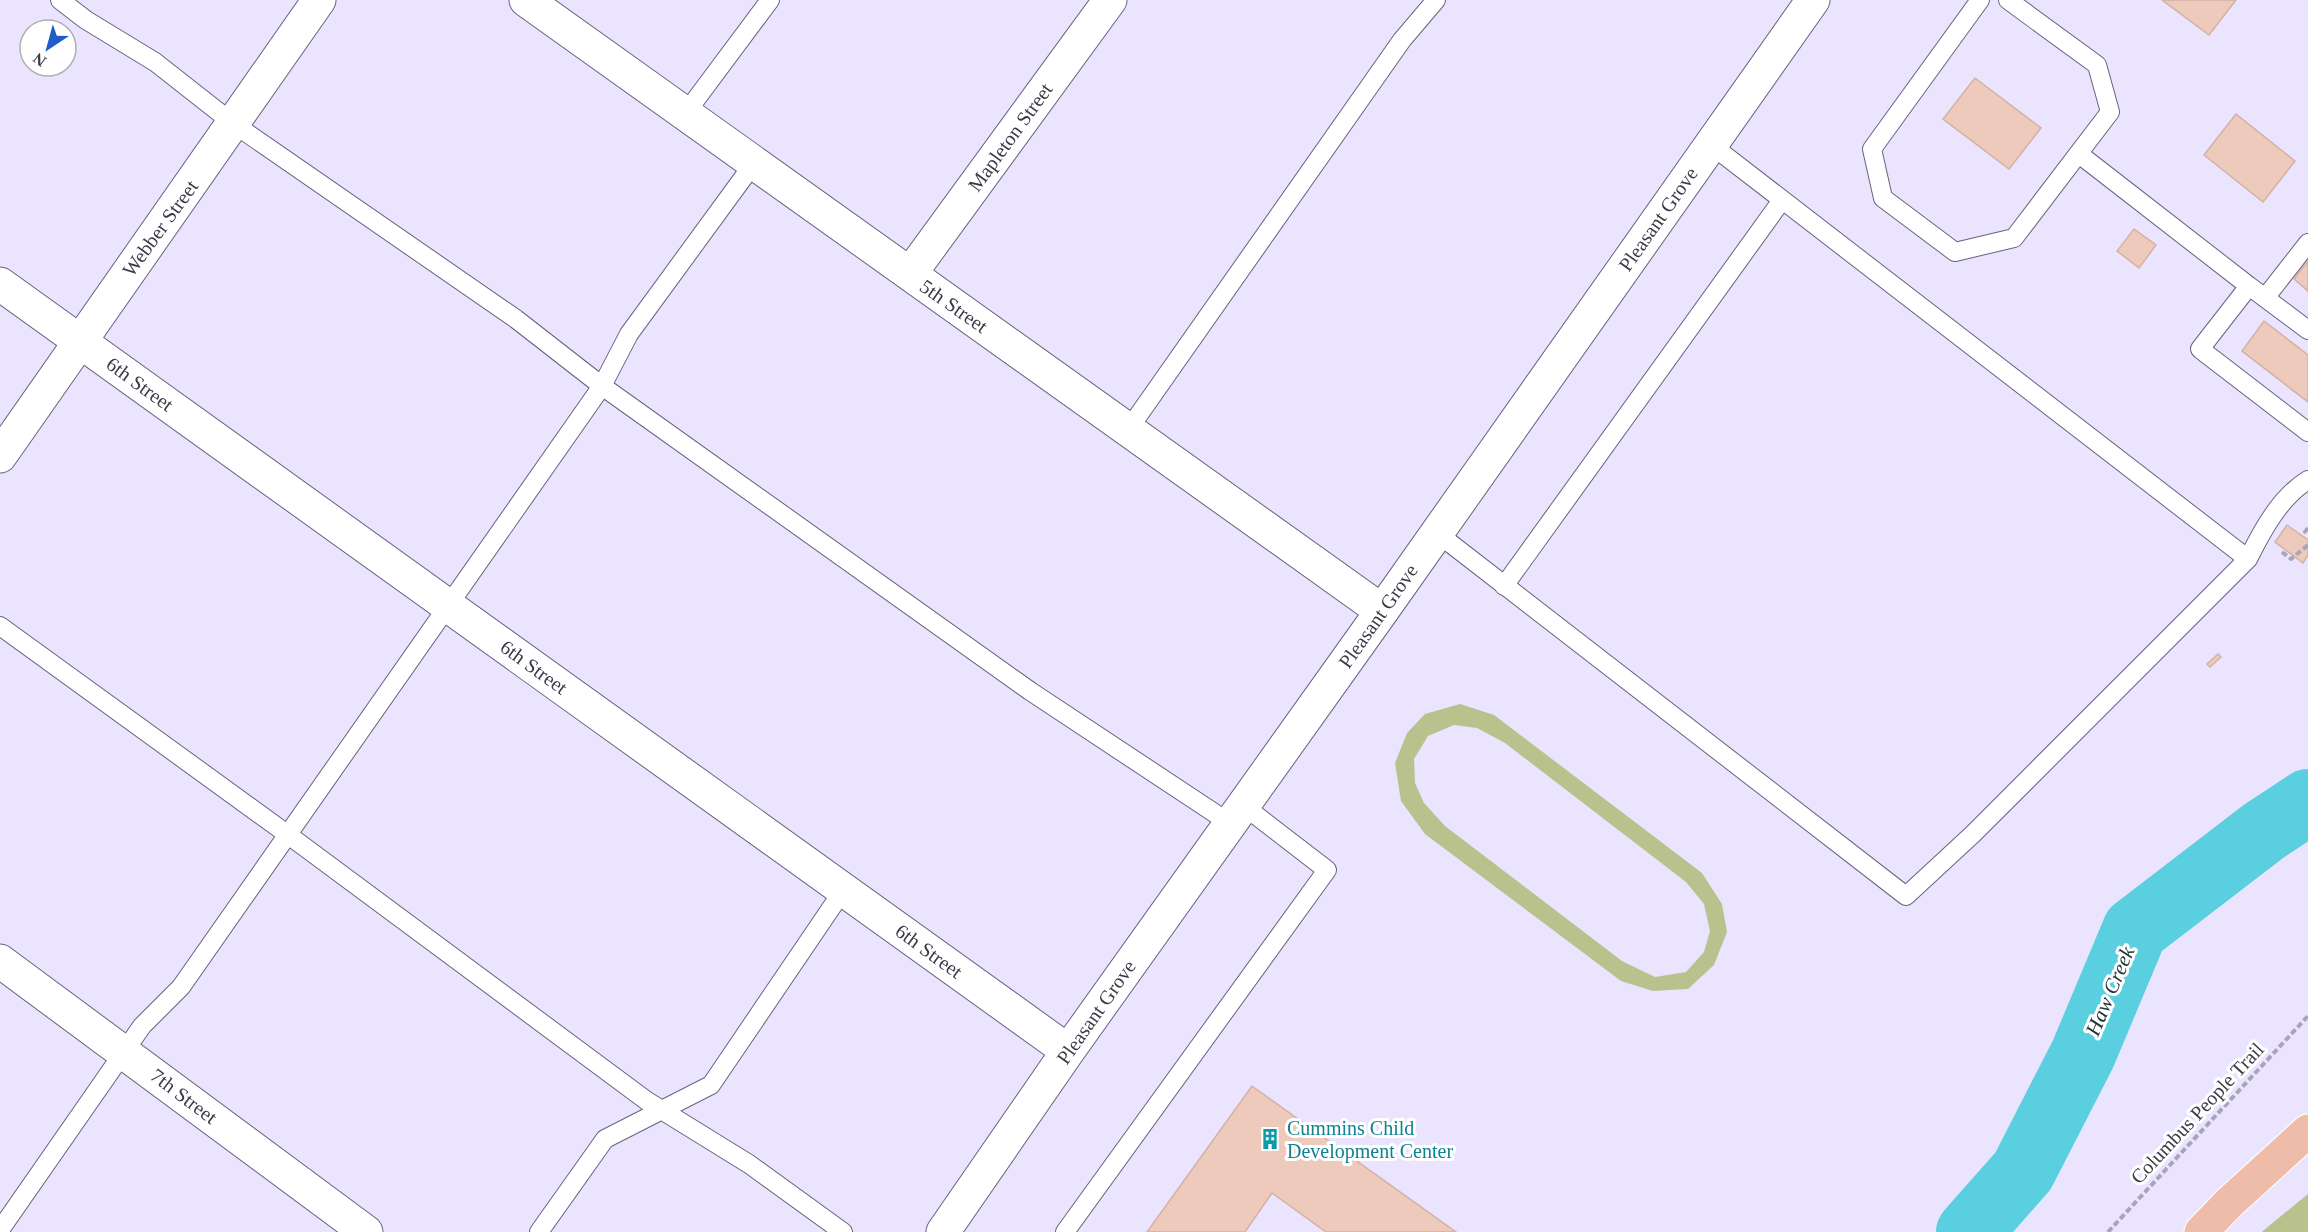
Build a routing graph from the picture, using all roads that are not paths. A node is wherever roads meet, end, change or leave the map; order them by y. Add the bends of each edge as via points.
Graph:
1 (60, 0) edge
2 (319, 0) edge
3 (526, 0) edge
4 (770, 0) edge
5 (1110, 0) edge
6 (1436, 0) edge
7 (1813, 0) edge
8 (1980, 0) edge
9 (2008, 0) edge
10 (685, 114) junction
11 (234, 124) junction
12 (1710, 144) junction
13 (2079, 154) junction
14 (754, 163) junction
15 (1782, 200) junction
16 (2308, 243) edge
17 (910, 274) junction
18 (0, 284) edge
19 (2249, 286) junction
20 (2265, 298) junction
21 (2308, 330) edge
22 (79, 340) junction
23 (602, 386) junction
24 (1128, 430) junction
25 (2308, 432) edge
26 (0, 456) edge
27 (2308, 480) edge
28 (1437, 533) junction
29 (2248, 559) junction
30 (1504, 586) junction
31 (448, 605) junction
32 (1382, 611) junction
33 (0, 626) edge
34 (1237, 815) junction
35 (287, 834) junction
36 (844, 889) junction
37 (0, 961) edge
38 (1068, 1051) junction
39 (126, 1052) junction
40 (662, 1110) junction
41 (2308, 1131) edge
42 (0, 1230) edge
43 (366, 1232) edge
44 (538, 1232) edge
45 (843, 1232) edge
46 (943, 1232) edge
47 (1065, 1232) edge
48 (2200, 1232) edge

1 - 11 lane via 86,21 155,62
2 - 11 street, Webber Street
3 - 10 street, 5th Street
4 - 10 lane
5 - 17 street, Mapleton Street
6 - 24 lane via 1402,40
7 - 12 street, Pleasant Grove
8 - 13 lane via 1872,149 1883,198 1955,252 2014,238
9 - 13 lane via 2097,65 2109,112
10 - 14 street, 5th Street
11 - 22 street, Webber Street
11 - 23 lane via 516,319
12 - 15 lane
12 - 28 street, Pleasant Grove
13 - 19 lane
14 - 17 street, 5th Street
14 - 23 lane via 629,334
15 - 29 lane
15 - 30 lane
16 - 20 lane
17 - 24 street, 5th Street
18 - 22 street, 6th Street
19 - 20 lane
19 - 25 lane via 2200,349
20 - 21 lane
22 - 26 street, Webber Street
22 - 31 street, 6th Street
23 - 31 lane
23 - 34 lane via 1030,691
24 - 32 street, 5th Street
27 - 29 lane via 2266,523
28 - 30 lane
28 - 32 street, Pleasant Grove
29 - 30 lane via 1906,896
31 - 35 lane
31 - 36 street, 6th Street
32 - 34 street, Pleasant Grove
33 - 35 lane
34 - 38 street, Pleasant Grove
34 - 47 lane via 1327,870
35 - 39 lane via 181,987 142,1026
35 - 40 lane
36 - 38 street, 6th Street
36 - 40 lane via 711,1085
37 - 39 street, 7th Street
38 - 46 street, Pleasant Grove
39 - 42 lane
39 - 43 street, 7th Street
40 - 44 lane via 605,1139
40 - 45 lane via 749,1164
41 - 48 main road

